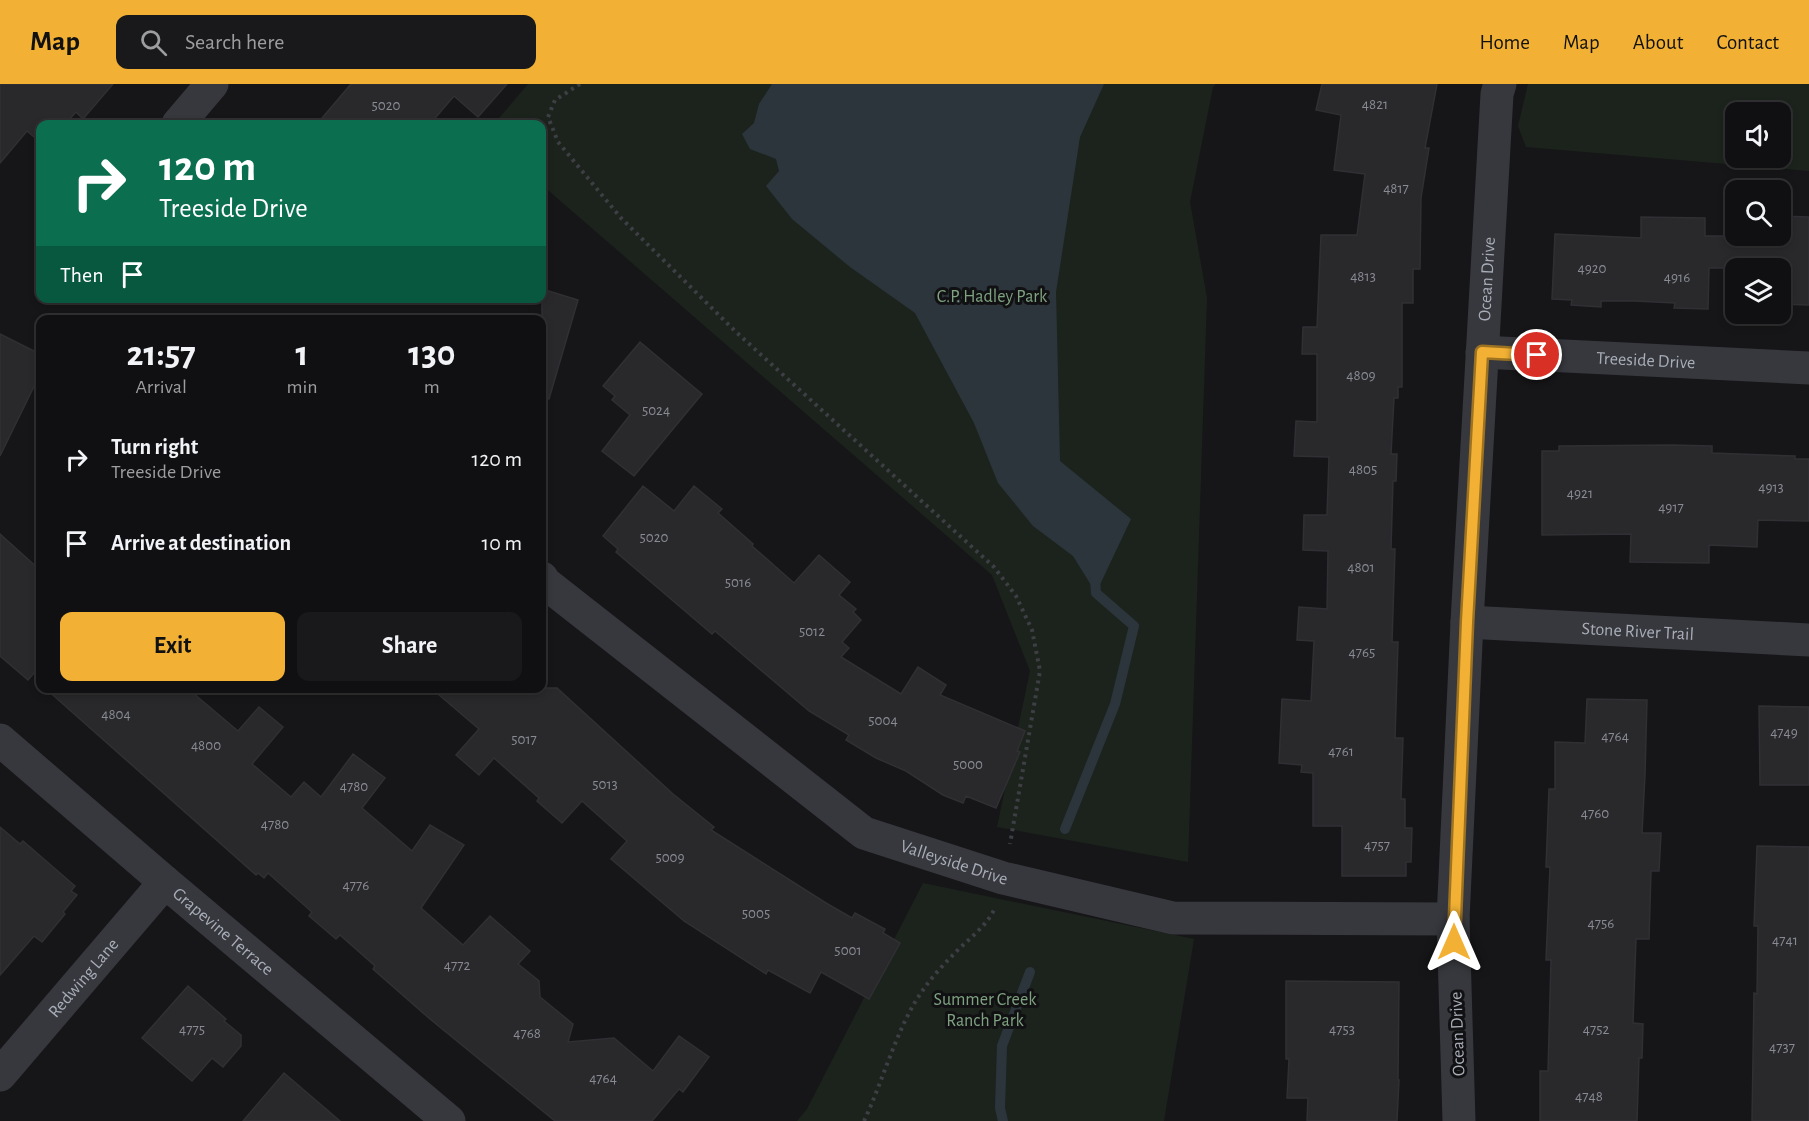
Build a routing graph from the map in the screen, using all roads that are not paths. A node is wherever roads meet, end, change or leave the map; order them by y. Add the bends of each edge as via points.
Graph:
1 (212, 84) edge
2 (1500, 84) edge
3 (181, 120) edge
4 (1482, 352) junction
5 (1809, 368) edge
6 (546, 582) edge
7 (1467, 622) junction
8 (1809, 640) edge
9 (0, 740) edge
10 (165, 882) junction
11 (1453, 920) junction
12 (0, 1075) edge
13 (449, 1121) edge
14 (1459, 1121) edge

1 - 3 street
2 - 4 street, Ocean Drive
4 - 5 street, Treeside Drive
4 - 7 street, Ocean Drive
6 - 11 street, Valleyside Drive via 864,833 1004,878 1173,918
7 - 8 street, Stone River Trail
7 - 11 street, Ocean Drive
9 - 10 street, Grapevine Terrace
10 - 12 street, Redwing Lane
10 - 13 street, Grapevine Terrace
11 - 14 street, Ocean Drive

